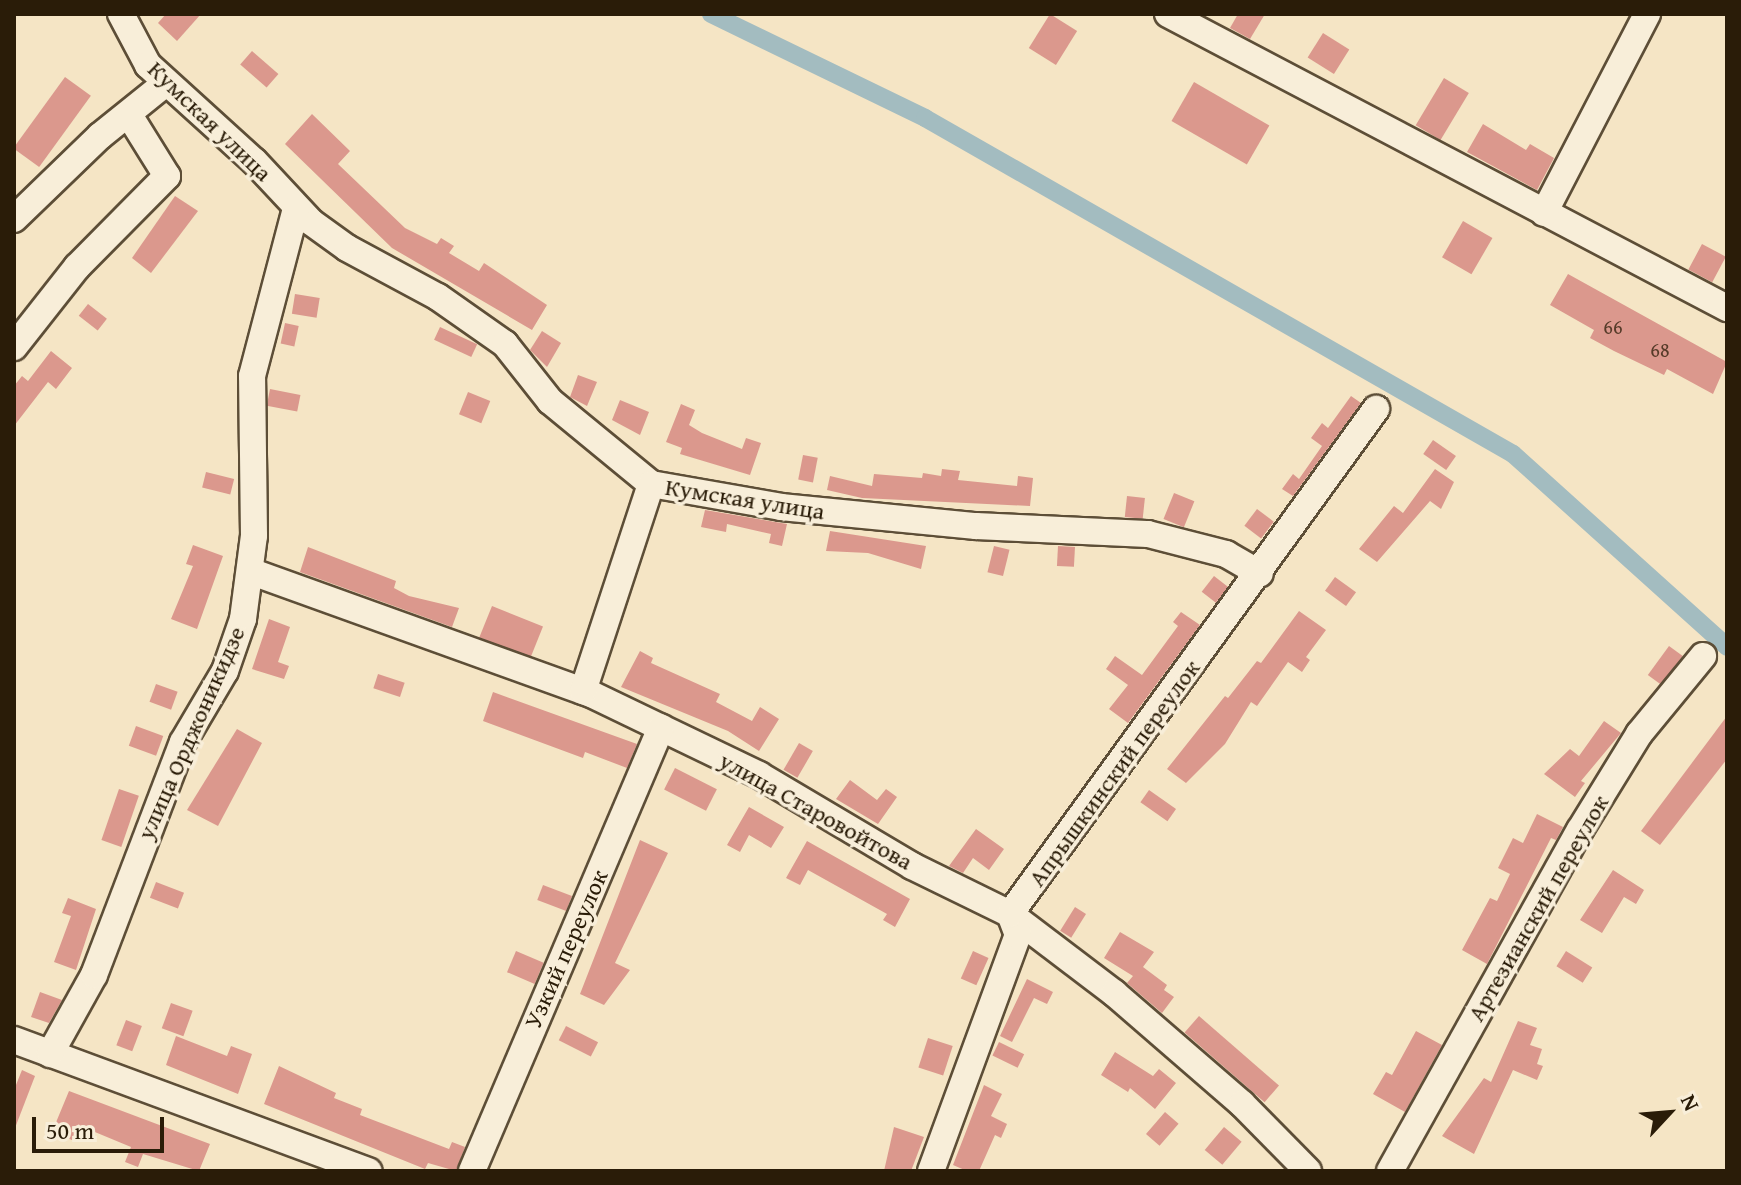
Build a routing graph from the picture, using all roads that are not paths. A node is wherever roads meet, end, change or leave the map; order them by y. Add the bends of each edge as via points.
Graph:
1 (121, 14) edge
2 (1168, 14) edge
3 (1647, 14) edge
4 (166, 83) junction
5 (129, 115) junction
6 (296, 208) junction
7 (1544, 213) junction
8 (14, 219) edge
9 (1727, 308) edge
10 (14, 347) edge
11 (1376, 409) dead end
12 (651, 484) junction
13 (252, 572) junction
14 (1260, 574) junction
15 (1703, 656) dead end
16 (583, 691) junction
17 (661, 728) junction
18 (1010, 914) junction
19 (14, 1040) edge
20 (50, 1054) junction
21 (369, 1171) edge
22 (472, 1171) edge
23 (931, 1171) edge
24 (1308, 1171) edge
25 (1390, 1171) edge

1 - 4 street, Кумская улица via 148,65
2 - 7 street
3 - 7 street
4 - 5 street
4 - 6 street, Кумская улица via 254,161
5 - 8 street
5 - 10 street via 167,176 77,267
6 - 12 street, Кумская улица via 347,248 438,297 505,344 550,401
6 - 13 street, улица Орджоникидзе via 252,376
7 - 9 street
11 - 14 street, Апрышкинский переулок
12 - 14 street, Кумская улица via 781,507 976,526 1148,534 1226,554
12 - 16 street
13 - 16 street, улица Старовойтова
13 - 20 street, улица Орджоникидзе via 225,671 183,742 94,975
14 - 18 street, Апрышкинский переулок
15 - 25 street, Артезианский переулок via 1639,734 1580,830
16 - 17 street, улица Старовойтова
17 - 18 street, улица Старовойтова via 759,775 912,866
17 - 22 street, Узкий переулок
18 - 23 street via 1018,935
18 - 24 street, улица Старовойтова via 1125,1003 1242,1104
19 - 20 street
20 - 21 street

